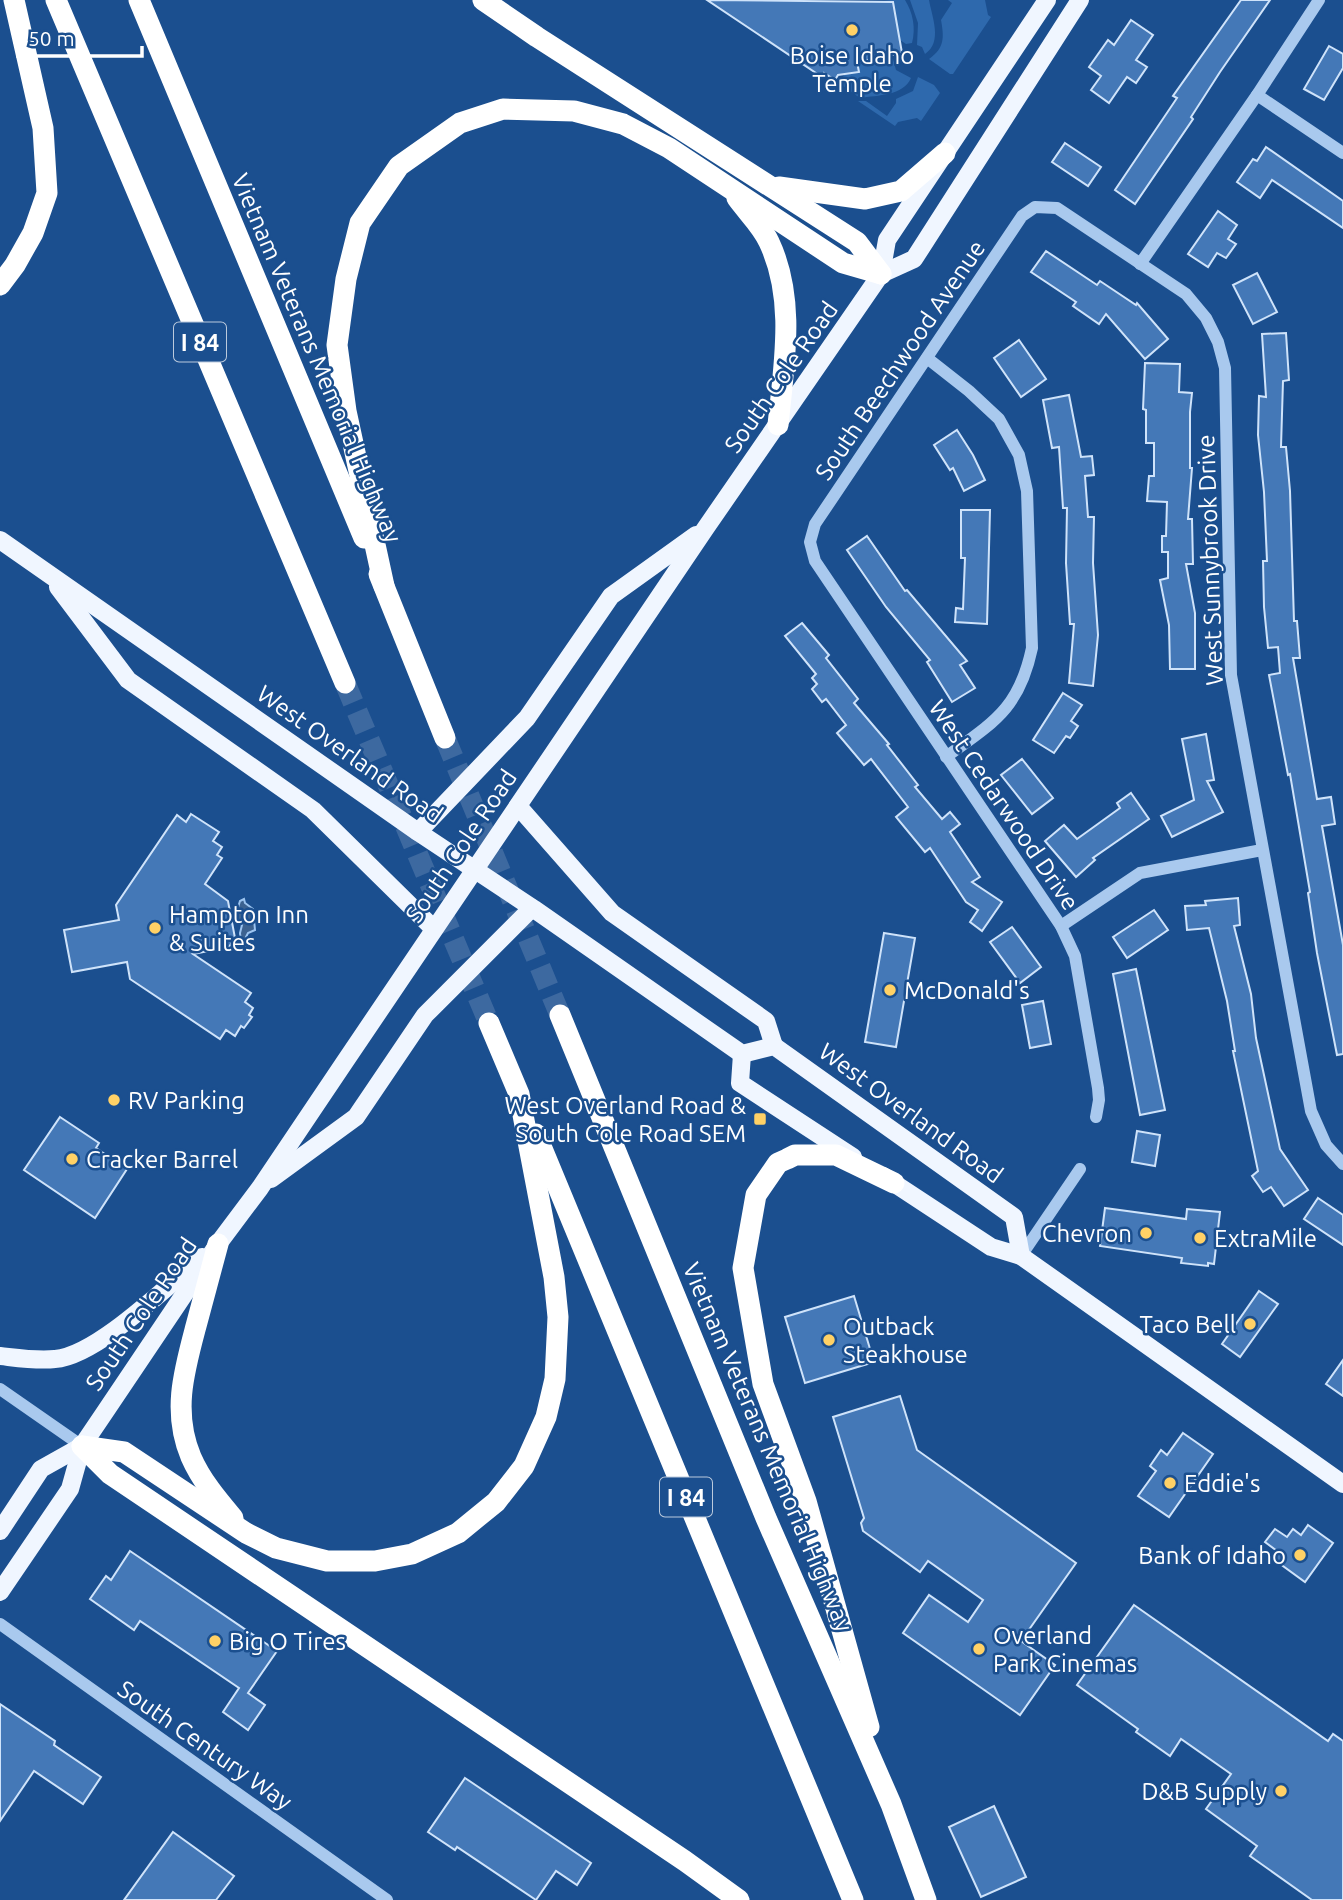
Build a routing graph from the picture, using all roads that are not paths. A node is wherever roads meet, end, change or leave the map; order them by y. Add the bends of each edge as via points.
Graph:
1 (14, 0) edge
2 (56, 0) edge
3 (139, 0) edge
4 (483, 0) edge
5 (498, 0) edge
6 (1047, 0) edge
7 (1080, 0) edge
8 (1319, 0) edge
9 (537, 37) junction
10 (1257, 95) junction
11 (945, 153) junction
12 (1343, 153) edge
13 (770, 186) junction
14 (729, 188) junction
15 (1035, 207) joint
16 (1140, 264) junction
17 (881, 274) junction
18 (0, 285) edge
19 (927, 358) junction
20 (778, 425) junction
21 (705, 529) junction
22 (0, 540) edge
23 (810, 542) joint
24 (48, 573) junction
25 (384, 586) junction
26 (345, 683) tunnel mouth
27 (445, 738) tunnel mouth
28 (946, 757) junction
29 (518, 806) junction
30 (418, 832) junction
31 (1262, 850) junction
32 (475, 870) junction
33 (532, 908) junction
34 (1061, 926) junction
35 (434, 929) junction
36 (560, 1015) tunnel mouth
37 (489, 1023) tunnel mouth
38 (774, 1046) junction
39 (742, 1054) junction
40 (519, 1094) junction
41 (1096, 1117) dead end
42 (1343, 1164) edge
43 (1080, 1169) dead end
44 (894, 1183) junction
45 (260, 1188) junction
46 (218, 1244) junction
47 (1021, 1256) junction
48 (0, 1356) edge
49 (0, 1389) edge
50 (82, 1446) junction
51 (1343, 1484) edge
52 (0, 1531) edge
53 (246, 1533) junction
54 (0, 1592) edge
55 (0, 1624) edge
56 (891, 1804) junction
57 (387, 1900) edge
58 (739, 1900) edge
59 (853, 1900) edge
60 (926, 1900) edge

1 - 18 highway via 43,128 47,194 33,233
2 - 26 highway, I 84
3 - 25 highway, Vietnam Veterans Memorial Highway
4 - 9 highway
5 - 9 highway
6 - 11 main road, South Cole Road
7 - 17 main road via 914,259
8 - 10 street
9 - 13 highway
10 - 12 street
10 - 16 street
11 - 13 highway via 901,191 865,199
11 - 17 main road, South Cole Road via 887,240
13 - 17 highway via 857,242
14 - 17 highway via 843,263
14 - 20 highway via 769,240 785,289 786,349
14 - 25 highway via 623,124 574,111 503,108 460,123 399,166 360,223 337,345 346,411
15 - 16 street, West Sunnybrook Drive via 1057,208
15 - 19 street, South Beechwood Avenue via 1022,216
16 - 31 street, West Sunnybrook Drive via 1185,294 1206,318 1225,368 1231,676
17 - 20 main road, South Cole Road
19 - 23 street, South Beechwood Avenue via 815,524
19 - 28 street via 999,419 1019,455 1027,491 1032,648 1027,670 995,721
20 - 21 main road, South Cole Road
21 - 29 main road, South Cole Road
21 - 30 main road via 611,596 527,718
22 - 24 main road, West Overland Road
23 - 28 street, West Cedarwood Drive via 815,561
24 - 30 main road, West Overland Road
24 - 35 main road via 128,680 313,810
25 - 27 highway, Vietnam Veterans Memorial Highway
28 - 34 street, West Cedarwood Drive
29 - 32 main road, South Cole Road
29 - 38 main road via 612,913 766,1021
30 - 32 main road, West Overland Road
31 - 34 street via 1140,873
31 - 42 street, West Sunnybrook Drive via 1311,1111 1326,1145
32 - 33 main road, West Overland Road
32 - 35 main road, South Cole Road
33 - 39 main road, West Overland Road
33 - 45 main road via 425,1015 356,1117
34 - 41 street, West Cedarwood Drive via 1075,956 1098,1088
35 - 45 main road, South Cole Road
36 - 56 highway, Vietnam Veterans Memorial Highway / I 84 via 766,1518
37 - 40 highway, I 84
38 - 39 main road
38 - 47 main road, West Overland Road via 1014,1217
39 - 44 main road via 740,1083
40 - 53 highway via 558,1317 550,1405 524,1466 477,1520 446,1539 402,1556 375,1562 327,1561 276,1548
40 - 59 highway, I 84
43 - 47 street
44 - 47 main road via 991,1247
44 - 56 highway via 836,1155 795,1155 779,1163 756,1195 743,1268 763,1384 806,1501
45 - 46 main road, South Cole Road
46 - 48 main road via 91,1347 57,1359
46 - 50 main road, South Cole Road
46 - 53 highway via 185,1363 181,1417 188,1449 201,1476
47 - 51 main road
49 - 50 street
50 - 52 main road, South Cole Road via 41,1469
50 - 53 highway via 124,1452
50 - 54 main road, South Cole Road via 70,1489
50 - 58 highway via 110,1474
55 - 57 street, South Century Way
56 - 60 highway, Vietnam Veterans Memorial Highway / I 84

